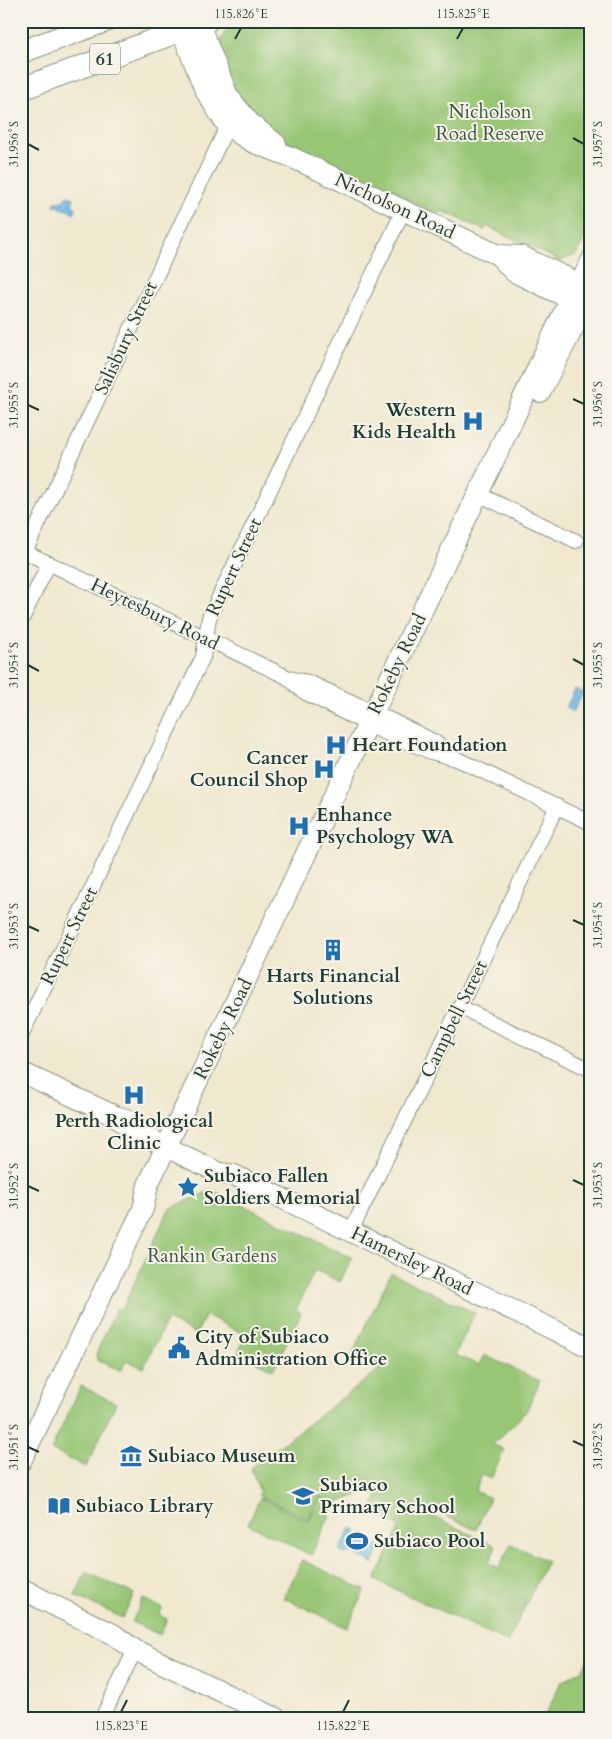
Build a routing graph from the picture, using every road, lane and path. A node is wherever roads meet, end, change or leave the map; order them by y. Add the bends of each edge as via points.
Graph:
1 (105, 21) edge
2 (192, 23) edge
3 (21, 52) edge
4 (21, 89) edge
5 (228, 125) junction
6 (291, 156) junction
7 (404, 210) junction
8 (591, 255) edge
9 (584, 296) edge
10 (484, 497) junction
11 (576, 541) dead end
12 (23, 551) edge
13 (49, 563) junction
14 (21, 621) edge
15 (205, 638) junction
16 (377, 721) junction
17 (557, 806) junction
18 (591, 822) edge
19 (460, 1006) junction
20 (21, 1036) edge
21 (591, 1070) edge
22 (21, 1072) edge
23 (174, 1145) junction
24 (351, 1232) junction
25 (591, 1348) edge
26 (21, 1461) edge
27 (21, 1588) edge
28 (21, 1604) edge
29 (135, 1650) junction
30 (102, 1718) edge
31 (276, 1718) edge

1 - 3 main road, 61
2 - 4 main road, 61
2 - 5 main road, Nicholson Road via 186,42 205,90
2 - 6 main road, Nicholson Road via 204,36 234,106 255,128
5 - 6 main road, Nicholson Road via 254,143
5 - 12 street, Salisbury Street
6 - 7 main road, Nicholson Road
7 - 9 main road, Nicholson Road via 498,255 514,272
7 - 15 street, Rupert Street via 209,618
8 - 9 street, Rokeby Road
9 - 10 main road, Rokeby Road
10 - 11 street
10 - 16 main road, Rokeby Road
12 - 13 street, Heytesbury Road
13 - 14 street
13 - 15 street, Heytesbury Road
15 - 16 street, Heytesbury Road via 289,678 304,692
15 - 20 street, Rupert Street via 203,657
16 - 17 street, Heytesbury Road via 435,742 457,759
16 - 23 main road, Rokeby Road
17 - 18 street, Heytesbury Road
17 - 19 street, Campbell Street
19 - 21 street
19 - 24 street, Campbell Street
22 - 23 main road, Hamersley Road via 115,1116 135,1121
23 - 24 main road, Hamersley Road via 220,1173 234,1175
23 - 26 main road, Rokeby Road via 159,1189 143,1209
24 - 25 main road, Hamersley Road
27 - 29 main road via 113,1634
28 - 29 main road via 108,1644
29 - 30 street
29 - 31 main road

